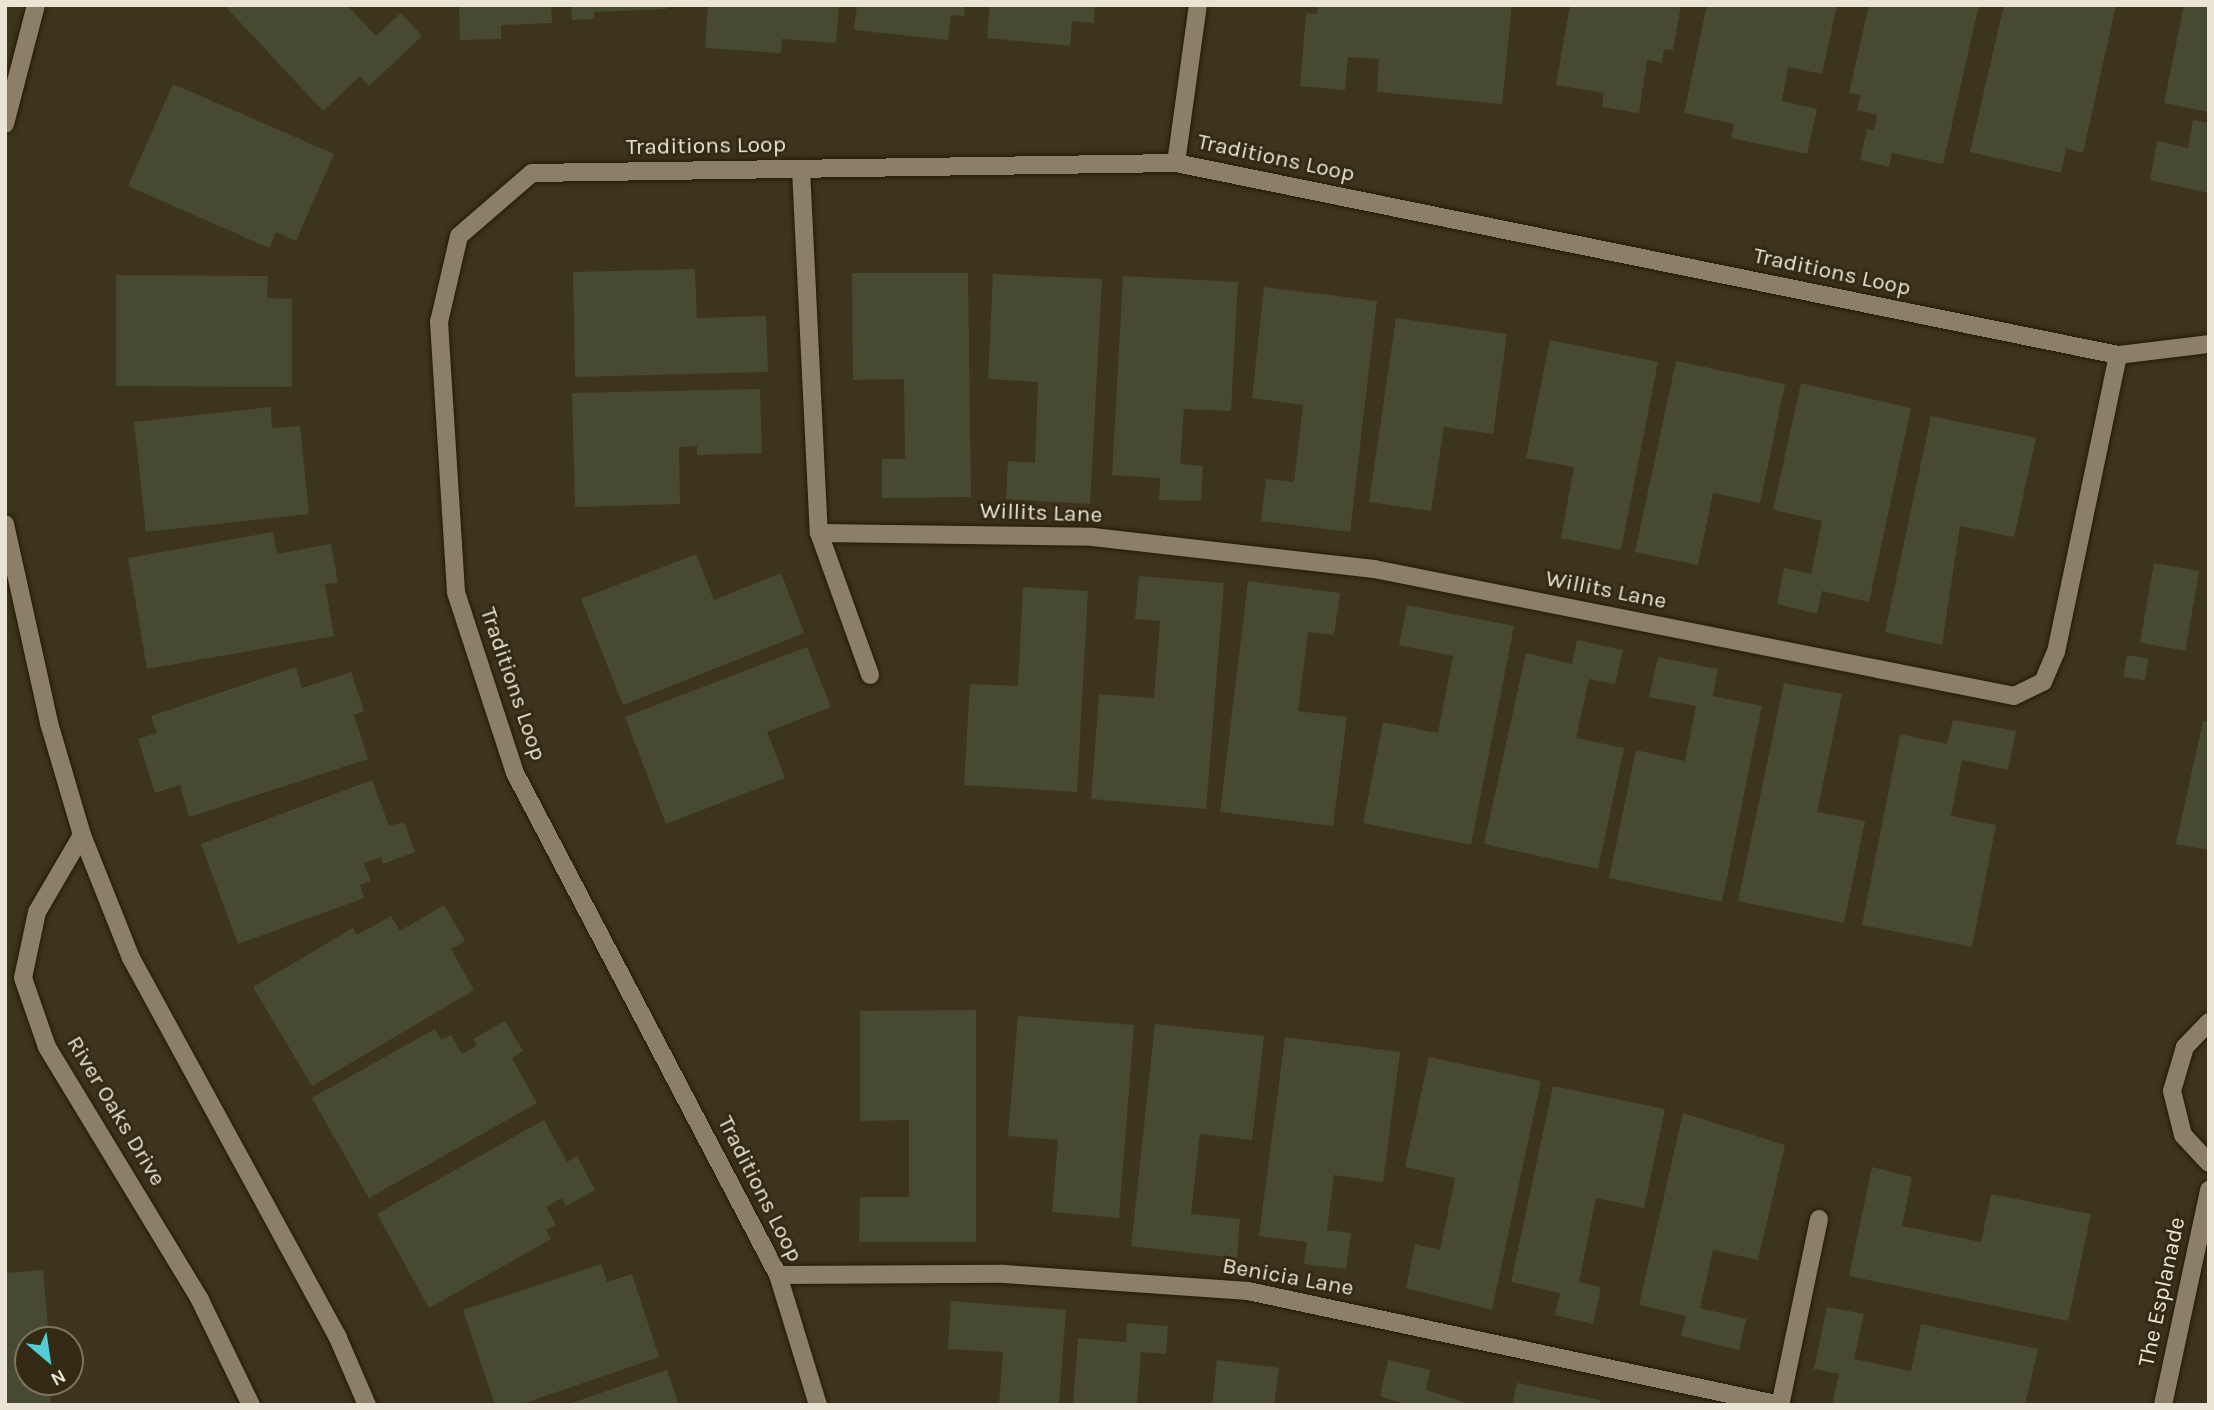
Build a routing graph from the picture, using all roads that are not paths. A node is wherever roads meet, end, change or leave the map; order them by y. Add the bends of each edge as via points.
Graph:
1 (36, 5) edge
2 (1198, 5) edge
3 (5, 124) edge
4 (1176, 163) junction
5 (801, 169) junction
6 (2209, 344) edge
7 (2118, 355) junction
8 (5, 524) edge
9 (819, 533) junction
10 (870, 675) dead end
11 (82, 835) junction
12 (2209, 1022) edge
13 (2209, 1163) edge
14 (2209, 1189) edge
15 (1819, 1219) dead end
16 (778, 1275) junction
17 (1780, 1403) edge
18 (251, 1405) edge
19 (367, 1405) edge
20 (818, 1405) edge
21 (2163, 1405) edge

1 - 3 street
2 - 4 street
4 - 5 street, Traditions Loop
4 - 7 street, Traditions Loop
5 - 9 street
5 - 16 street, Traditions Loop via 532,173 459,236 439,322 456,592 515,773
6 - 7 street, Traditions Loop
7 - 9 street, Willits Lane via 2056,652 2043,682 2014,696 1374,569 1093,537
8 - 11 street via 49,723
9 - 10 street
11 - 18 street, River Oaks Drive via 37,912 23,978 47,1047 200,1300
11 - 19 street via 131,958 338,1338
12 - 13 street via 2185,1047 2172,1091 2183,1135
14 - 21 street, The Esplanade
15 - 17 street, Benicia Lane
16 - 17 street, Benicia Lane via 1004,1275 1248,1292
16 - 20 street, Traditions Loop

